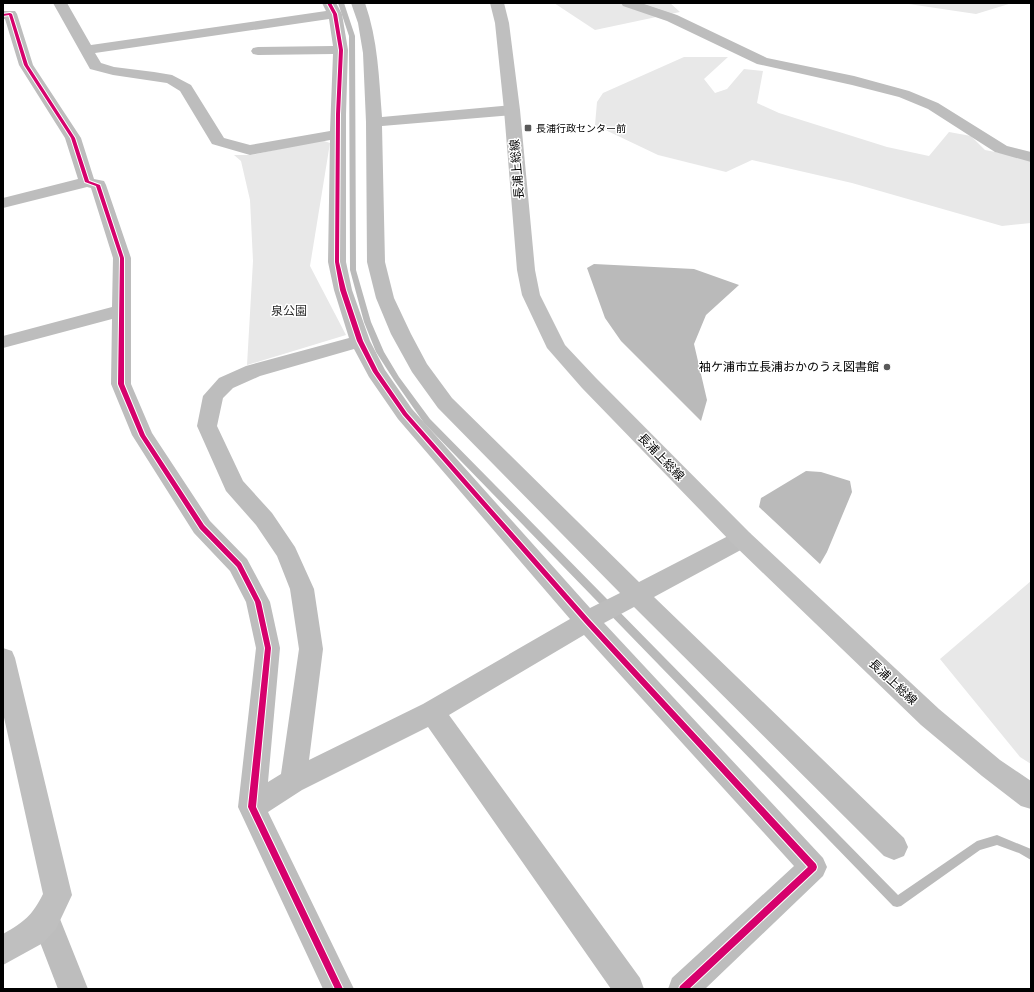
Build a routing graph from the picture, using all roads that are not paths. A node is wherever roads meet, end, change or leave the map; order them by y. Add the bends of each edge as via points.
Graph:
1 (60, 3) edge
2 (358, 3) edge
3 (497, 3) edge
4 (628, 3) edge
5 (332, 9) edge
6 (3, 15) edge
7 (87, 50) junction
8 (341, 50) junction
9 (258, 51) dead end
10 (512, 110) junction
11 (356, 118) junction
12 (1031, 157) edge
13 (88, 182) junction
14 (3, 203) edge
15 (122, 310) junction
16 (360, 341) junction
17 (3, 342) edge
18 (742, 539) junction
19 (631, 599) junction
20 (593, 618) junction
21 (3, 658) edge
22 (432, 712) junction
23 (293, 781) junction
24 (1031, 797) edge
25 (252, 806) junction
26 (894, 847) dead end
27 (46, 919) junction
28 (3, 950) edge
29 (73, 989) edge
30 (339, 989) edge
31 (629, 989) edge
32 (683, 989) edge

1 - 7 street
2 - 11 street via 365,23 370,53
3 - 10 main road, 長浦上総線 via 502,23
4 - 12 street via 672,18 762,61 904,94 933,106 1001,150
5 - 7 street
5 - 8 street
6 - 13 street via 10,14 26,64 73,138
7 - 11 street via 95,66 172,80 186,88 218,142 250,150
8 - 9 street
8 - 11 street
10 - 11 street
10 - 18 main road, 長浦上総線 via 526,270 531,295 557,348
11 - 16 street via 337,262 343,290
11 - 19 street via 376,262 385,298 419,367 445,403
13 - 14 street
13 - 15 street via 98,185 122,258
15 - 17 street
15 - 25 street via 121,384 142,435 202,527 239,565 258,602 268,648
16 - 20 street via 376,372 405,414
16 - 23 street via 253,371 226,384 213,396 207,426 234,485 264,519 287,553 302,589 310,649
18 - 19 street
18 - 24 main road, 長浦上総線 via 930,717 991,768
19 - 20 street
19 - 26 street
20 - 22 street
20 - 32 street via 813,867
21 - 27 main road via 58,895
22 - 23 street
22 - 31 street
23 - 25 street
25 - 30 street
27 - 28 main road via 33,933
27 - 29 street

